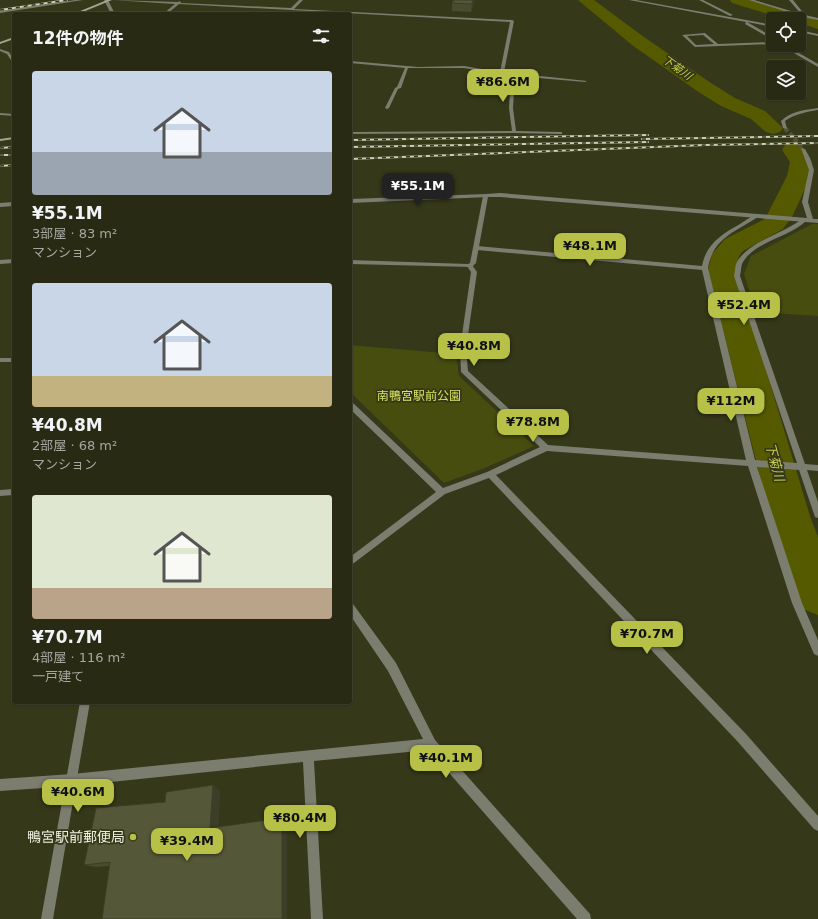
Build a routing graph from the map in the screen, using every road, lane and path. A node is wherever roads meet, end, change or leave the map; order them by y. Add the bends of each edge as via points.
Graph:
1 (81, 0) edge
2 (110, 0) edge
3 (114, 0) edge
4 (182, 0) edge
5 (254, 0) edge
6 (301, 0) edge
7 (632, 0) edge
8 (701, 0) edge
9 (751, 0) edge
10 (792, 0) edge
11 (106, 1) edge
12 (178, 3) junction
13 (258, 8) junction
14 (292, 9) junction
15 (0, 12) edge
16 (80, 12) edge
17 (112, 12) edge
18 (167, 12) edge
19 (259, 12) edge
20 (347, 12) edge
21 (352, 12) edge
22 (791, 12) edge
23 (801, 12) edge
24 (806, 17) edge
25 (740, 20) junction
26 (818, 20) edge
27 (766, 25) edge
28 (806, 32) edge
29 (766, 35) edge
30 (818, 35) edge
31 (12, 39) edge
32 (0, 43) edge
33 (766, 43) edge
34 (718, 46) junction
35 (0, 50) edge
36 (794, 52) edge
37 (12, 60) edge
38 (352, 62) edge
39 (818, 66) edge
40 (407, 67) junction
41 (502, 73) junction
42 (513, 75) junction
43 (585, 81) dead end
44 (387, 108) dead end
45 (818, 109) edge
46 (0, 114) edge
47 (12, 115) edge
48 (785, 128) dead end
49 (514, 132) junction
50 (352, 133) edge
51 (560, 133) dead end
52 (12, 138) edge
53 (0, 140) edge
54 (802, 150) tunnel mouth
55 (486, 196) junction
56 (352, 201) edge
57 (12, 204) edge
58 (0, 205) edge
59 (760, 216) junction
60 (804, 220) junction
61 (811, 221) junction
62 (818, 221) edge
63 (477, 248) junction
64 (12, 261) edge
65 (0, 262) edge
66 (352, 262) edge
67 (470, 266) junction
68 (705, 268) junction
69 (0, 360) edge
70 (12, 360) edge
71 (352, 407) edge
72 (546, 448) junction
73 (751, 462) junction
74 (802, 467) junction
75 (818, 468) edge
76 (490, 474) junction
77 (12, 492) edge
78 (442, 492) junction
79 (0, 493) edge
80 (818, 514) edge
81 (352, 560) edge
82 (352, 610) edge
83 (818, 651) edge
84 (85, 704) edge
85 (430, 744) junction
86 (308, 757) junction
87 (72, 780) junction
88 (0, 785) edge
89 (818, 825) edge
90 (47, 919) edge
91 (317, 919) edge
92 (585, 919) edge

1 - 15 street
2 - 11 main road
3 - 12 street
4 - 12 street
5 - 13 street
6 - 14 street
7 - 25 street
8 - 25 street
9 - 22 street
10 - 23 street
11 - 16 main road
11 - 17 street
12 - 13 street
12 - 18 street
13 - 14 street
13 - 19 street
14 - 20 street
21 - 41 street via 512,21
24 - 26 street
25 - 27 street
25 - 29 street
28 - 30 street
31 - 32 main road
33 - 34 street
34 - 34 street via 695,46 684,34 704,34
35 - 37 street via 8,53
36 - 39 street
38 - 40 street
40 - 41 street via 464,67
40 - 44 street via 399,88 396,88
41 - 42 street
42 - 43 street
42 - 49 street via 511,108
45 - 48 street via 789,115 783,121
46 - 47 street
49 - 50 street
49 - 51 street
52 - 53 main road
54 - 61 street via 811,163 812,172 804,202
55 - 56 street
55 - 59 street via 500,195
55 - 63 street
57 - 58 street
59 - 60 street
59 - 68 street via 718,240 708,250
60 - 61 street
60 - 74 street via 797,227 759,244 748,252 737,268 737,276
61 - 62 street
63 - 67 street
63 - 68 street
64 - 65 street
66 - 67 street
67 - 72 street via 474,272 463,349 465,372
68 - 73 street
69 - 70 street
71 - 78 street
72 - 73 street
72 - 76 street
73 - 74 street
73 - 83 street via 797,603
74 - 75 street
74 - 80 street
76 - 78 street
76 - 89 street via 736,732
77 - 79 street
78 - 81 street
82 - 85 street via 392,667
84 - 87 street
85 - 86 street
85 - 92 street
86 - 87 street
86 - 91 street
87 - 88 street
87 - 90 street

